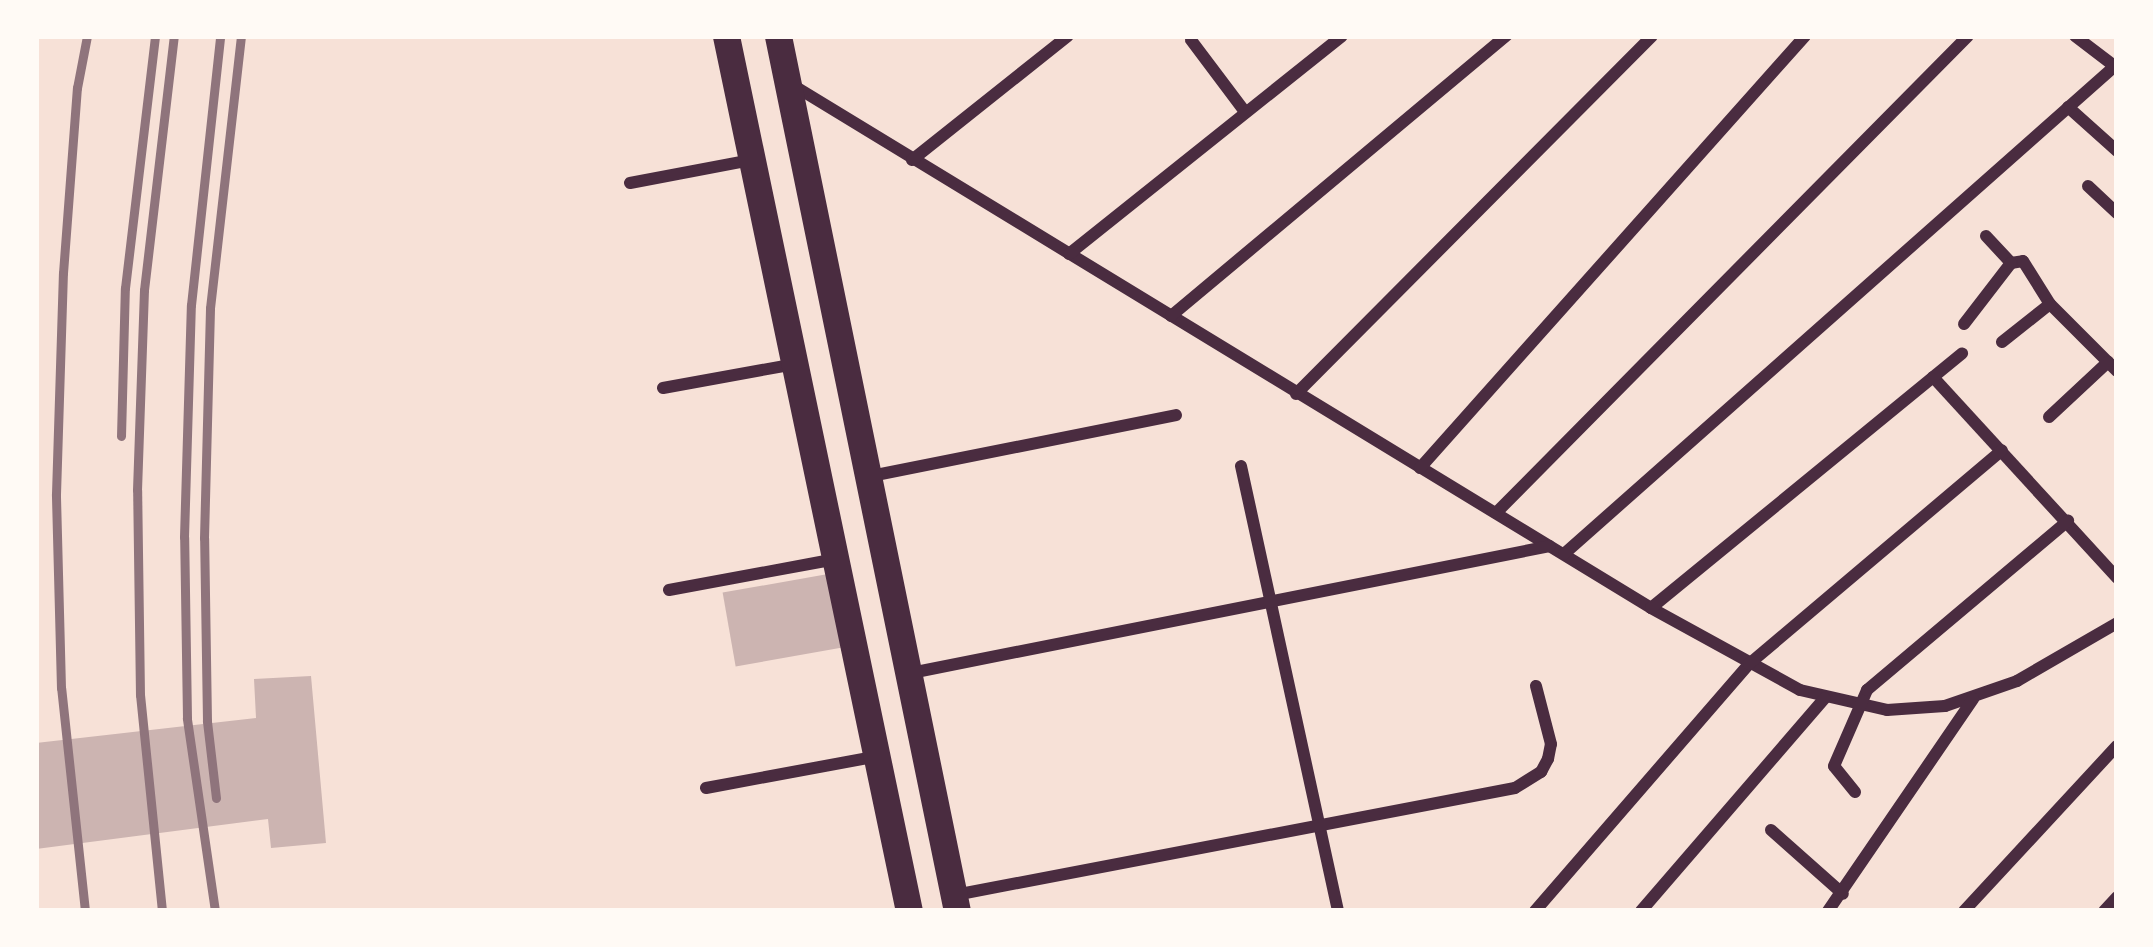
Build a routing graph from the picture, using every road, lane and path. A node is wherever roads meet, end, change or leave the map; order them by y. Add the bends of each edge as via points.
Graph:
1 (725, 36) edge
2 (778, 36) edge
3 (1068, 36) edge
4 (1506, 36) edge
5 (1652, 36) edge
6 (1805, 36) edge
7 (1968, 36) edge
8 (2075, 36) edge
9 (1333, 39) edge
10 (1191, 40) dead end
11 (2116, 67) edge
12 (788, 82) junction
13 (2068, 107) junction
14 (1245, 112) junction
15 (2117, 152) edge
16 (754, 160) junction
17 (912, 160) junction
18 (630, 183) dead end
19 (2088, 186) dead end
20 (2117, 213) edge
21 (1986, 236) dead end
22 (1069, 254) junction
23 (2011, 263) junction
24 (2050, 304) junction
25 (1171, 316) junction
26 (1964, 324) dead end
27 (2002, 342) dead end
28 (1962, 353) dead end
29 (796, 364) junction
30 (2113, 366) edge
31 (1933, 377) junction
32 (663, 388) dead end
33 (1296, 394) junction
34 (1176, 416) dead end
35 (2049, 417) dead end
36 (2002, 450) junction
37 (1240, 466) dead end
38 (1420, 468) junction
39 (869, 476) junction
40 (1496, 513) junction
41 (2068, 521) junction
42 (1550, 546) junction
43 (1564, 554) junction
44 (837, 559) junction
45 (2117, 578) edge
46 (669, 590) dead end
47 (1268, 601) junction
48 (1651, 608) junction
49 (2117, 623) edge
50 (1749, 664) junction
51 (910, 674) junction
52 (1536, 686) dead end
53 (1825, 698) junction
54 (1973, 698) junction
55 (1858, 706) junction
56 (2117, 746) edge
57 (879, 755) junction
58 (706, 788) dead end
59 (1856, 792) dead end
60 (1319, 826) junction
61 (1771, 830) dead end
62 (1844, 894) junction
63 (2117, 897) edge
64 (955, 903) edge
65 (910, 911) edge
66 (1338, 911) edge
67 (1535, 911) edge
68 (1641, 911) edge
69 (1828, 911) edge
70 (1964, 911) edge
71 (2104, 911) edge

1 - 16 main road
2 - 12 main road
3 - 17 street
4 - 25 street
5 - 33 street
6 - 38 street
7 - 40 street
8 - 11 street
9 - 14 street
10 - 14 street
11 - 13 street
12 - 17 street
12 - 39 main road
13 - 15 street
13 - 43 street
14 - 22 street
16 - 18 street
16 - 29 main road
17 - 22 street
19 - 20 street
21 - 23 street
22 - 25 street
23 - 24 street via 2023,261
23 - 26 street
24 - 27 street
24 - 30 street
25 - 33 street
28 - 31 street
29 - 32 street
29 - 44 main road
30 - 35 street
31 - 36 street
31 - 48 street
33 - 38 street
34 - 39 street
36 - 41 street
36 - 50 street
37 - 47 street
38 - 40 street
39 - 51 main road
40 - 42 street
41 - 45 street
41 - 55 street via 1872,683
42 - 43 street
42 - 47 street
43 - 48 street
44 - 46 street
44 - 57 main road
47 - 51 street
47 - 60 street
48 - 50 street
49 - 54 street
50 - 53 street
50 - 67 street
51 - 64 main road
52 - 60 street via 1551,744 1529,782
53 - 55 street
53 - 68 street
54 - 55 street via 1916,710
54 - 62 street
55 - 59 street via 1834,766
56 - 70 street
57 - 58 street
57 - 65 main road
60 - 64 street
60 - 66 street
61 - 62 street
62 - 69 street
63 - 71 street

